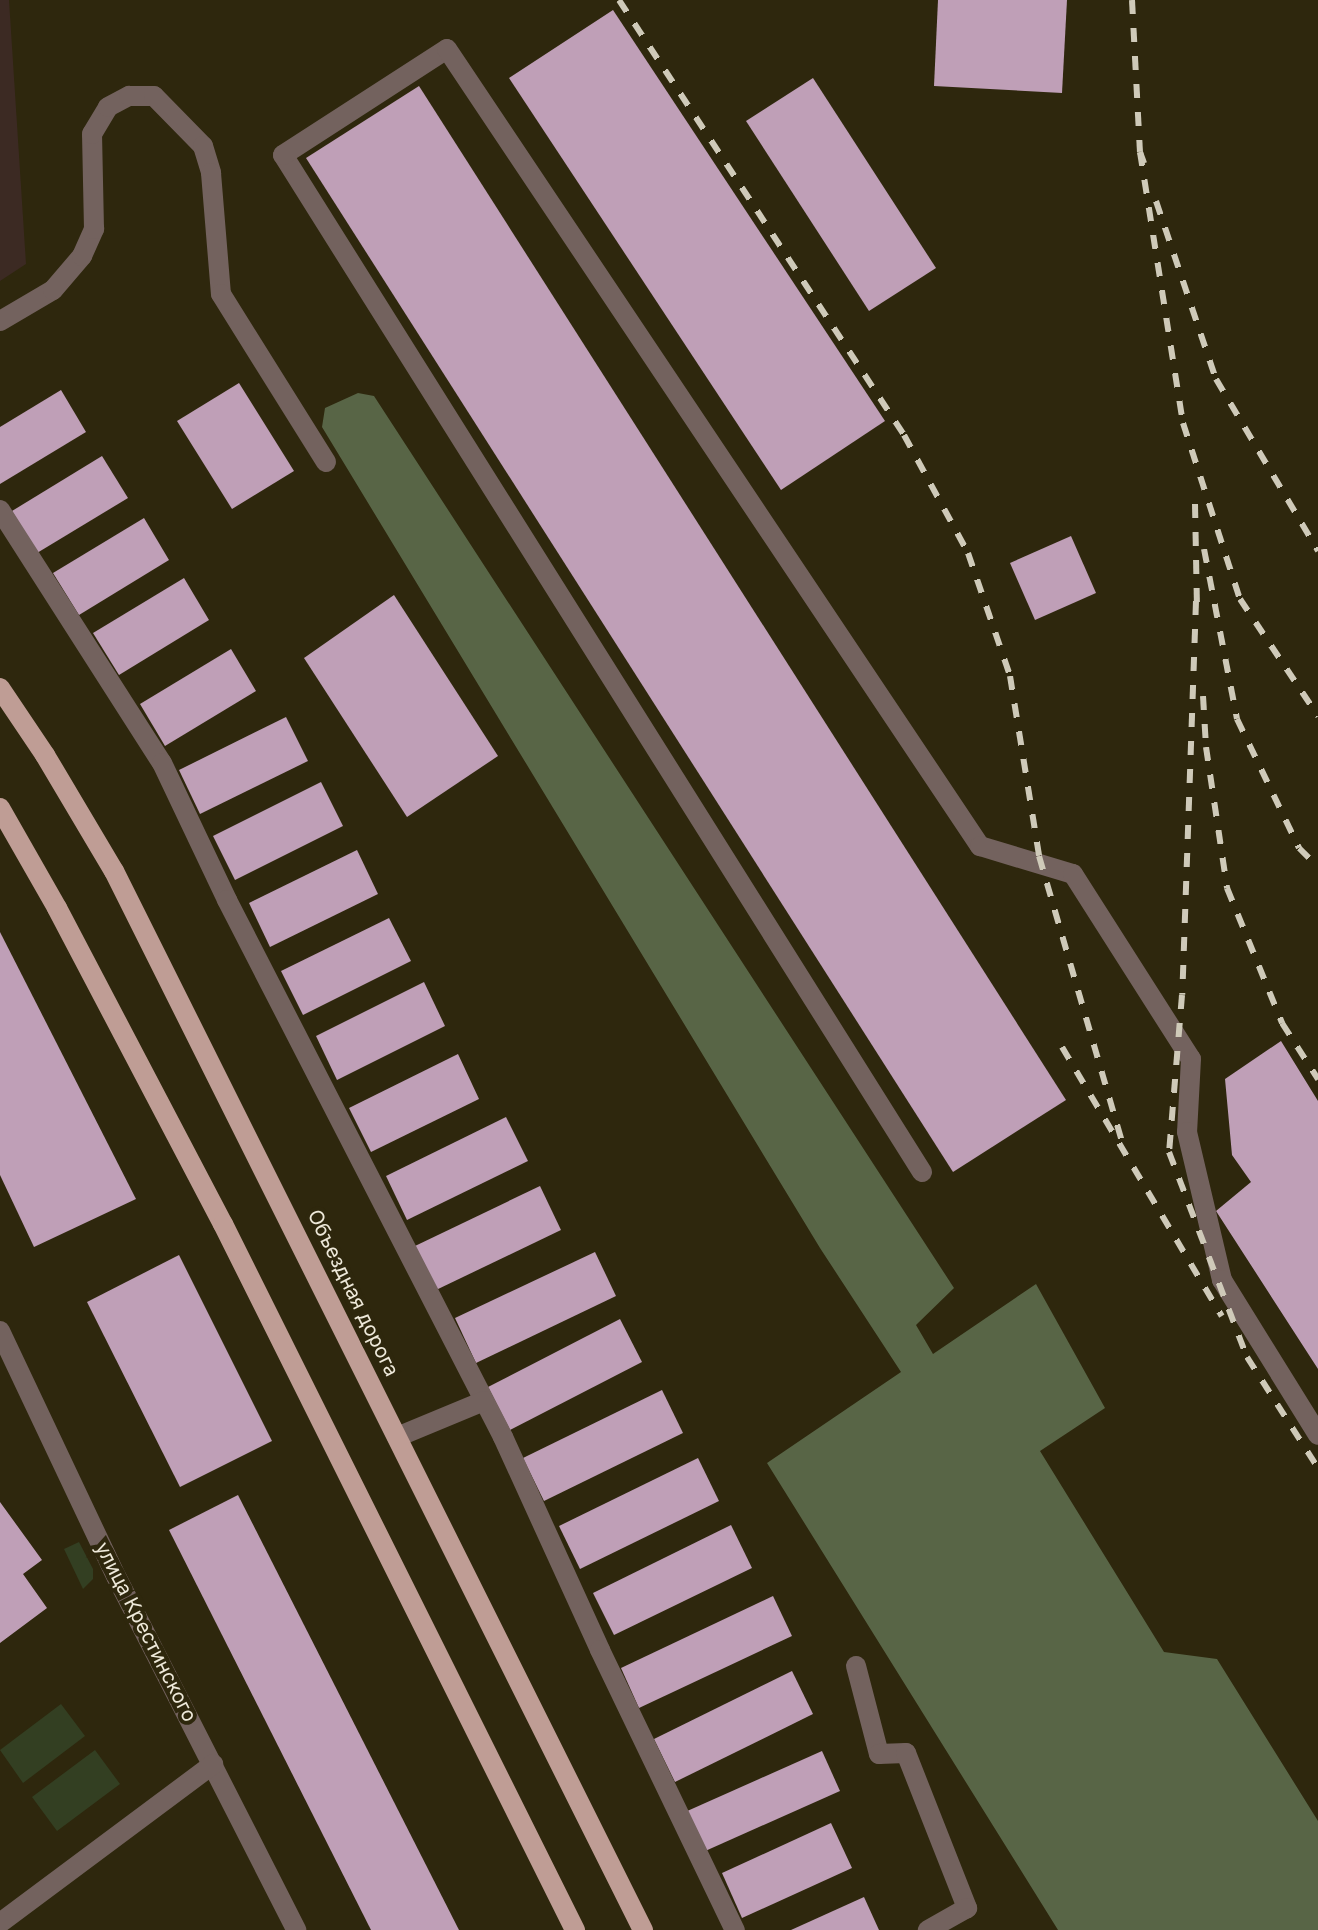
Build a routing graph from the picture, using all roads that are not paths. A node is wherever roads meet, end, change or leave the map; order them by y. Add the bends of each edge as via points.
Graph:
1 (0, 321) edge
2 (326, 462) dead end
3 (0, 510) edge
4 (0, 688) edge
5 (0, 808) edge
6 (922, 1172) dead end
7 (0, 1331) edge
8 (484, 1401) junction
9 (1318, 1435) edge
10 (397, 1437) junction
11 (856, 1666) dead end
12 (213, 1764) junction
13 (553, 1882) junction
14 (0, 1923) edge
15 (296, 1930) edge
16 (565, 1930) edge
17 (575, 1930) edge
18 (643, 1930) edge
19 (735, 1930) edge
20 (928, 1930) edge

1 - 2 street via 53,290 82,256 94,229 92,134 108,107 129,96 154,96 203,146 211,173 221,294
3 - 8 street via 162,763
4 - 10 main road, Объездная дорога via 114,871
5 - 13 main road via 223,1224
6 - 9 street via 283,155 447,49 980,846 1073,874 1191,1059 1187,1132 1222,1280
7 - 12 street, улица Крестинского via 117,1578
8 - 10 street
8 - 19 street
10 - 18 main road, Объездная дорога
11 - 20 street via 879,1754 906,1753 967,1908
12 - 14 street
12 - 15 street, улица Крестинского
13 - 16 street
13 - 17 main road

